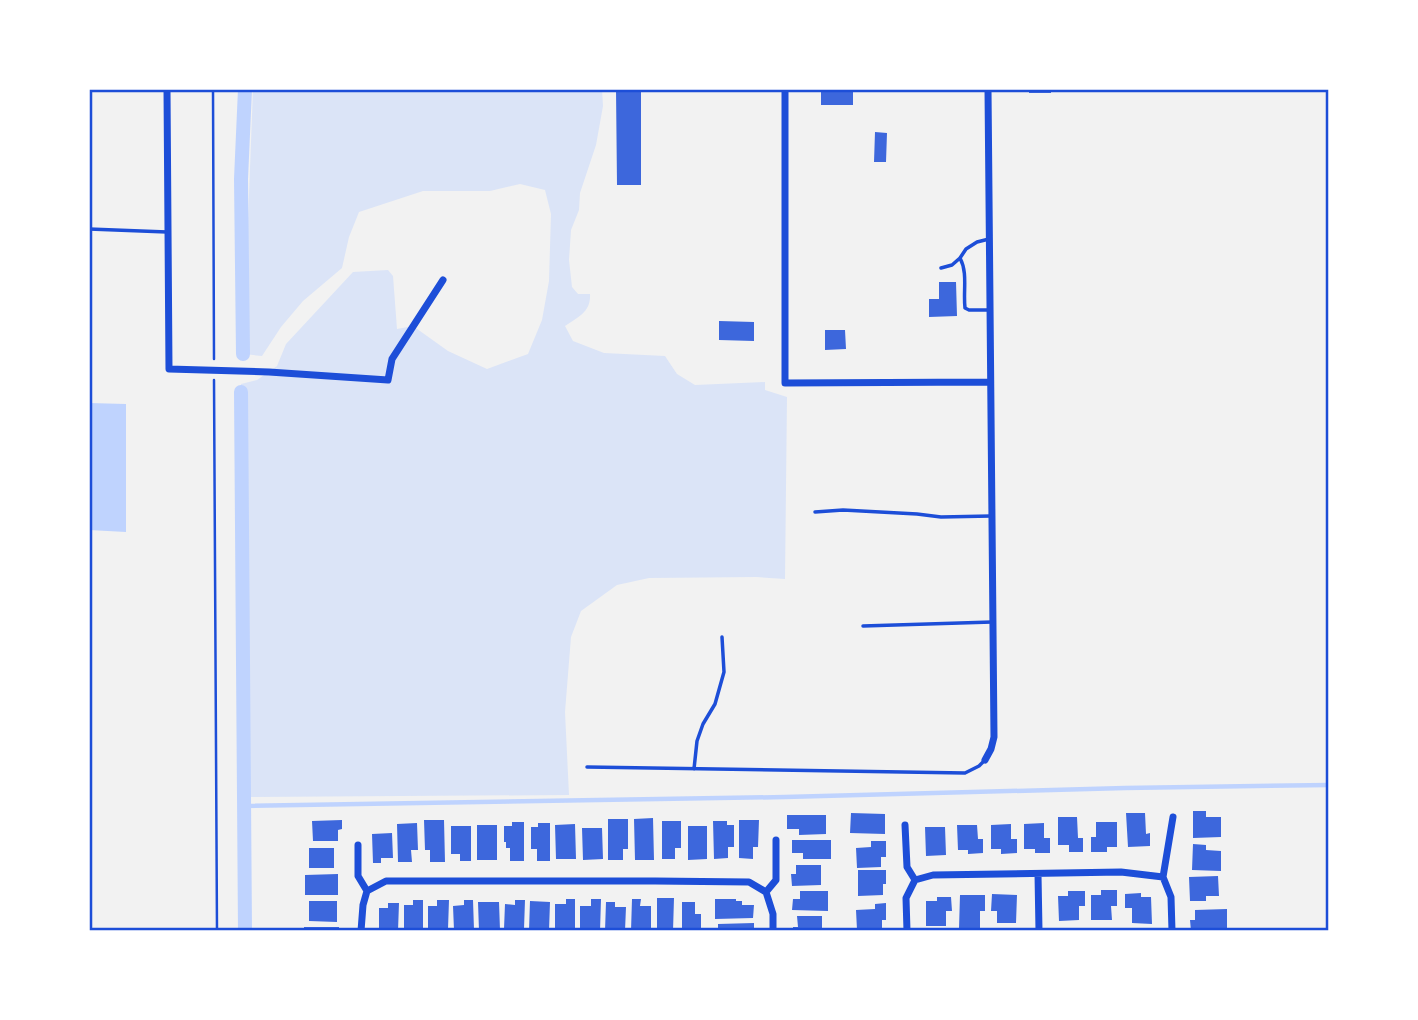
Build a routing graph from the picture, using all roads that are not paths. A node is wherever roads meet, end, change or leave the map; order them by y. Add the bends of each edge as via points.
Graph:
1 (167, 89) edge
2 (785, 89) edge
3 (988, 89) edge
4 (89, 229) edge
5 (169, 232) junction
6 (989, 239) junction
7 (960, 258) junction
8 (941, 268) dead end
9 (443, 280) dead end
10 (989, 310) junction
11 (989, 382) junction
12 (815, 512) dead end
13 (991, 516) junction
14 (992, 622) junction
15 (863, 626) dead end
16 (722, 637) dead end
17 (985, 760) joint
18 (587, 767) dead end
19 (694, 769) junction
20 (1173, 817) dead end
21 (905, 825) dead end
22 (776, 840) dead end
23 (358, 845) dead end
24 (1038, 874) junction
25 (1163, 877) junction
26 (915, 880) junction
27 (367, 891) junction
28 (766, 892) junction
29 (361, 931) edge
30 (773, 931) edge
31 (907, 931) edge
32 (1039, 931) edge
33 (1172, 931) edge

1 - 5 street
2 - 11 street via 785,383
3 - 6 street
4 - 5 lane
5 - 9 street via 169,369 388,380 392,359
6 - 7 lane via 966,249
6 - 10 street
7 - 8 lane
7 - 10 lane via 965,308
10 - 11 street
11 - 13 street
12 - 13 lane
13 - 14 street
14 - 15 lane
14 - 17 street via 994,737
16 - 19 lane via 724,671 697,741
17 - 19 lane via 965,773
18 - 19 lane
20 - 25 street
21 - 26 street via 906,867
22 - 28 street via 776,880
23 - 27 street via 358,876
24 - 25 street via 1121,872
24 - 26 street via 933,875
24 - 32 street
25 - 33 street via 1171,897
26 - 31 street via 906,898
27 - 28 street via 386,881 654,881 749,882
27 - 29 street
28 - 30 street

